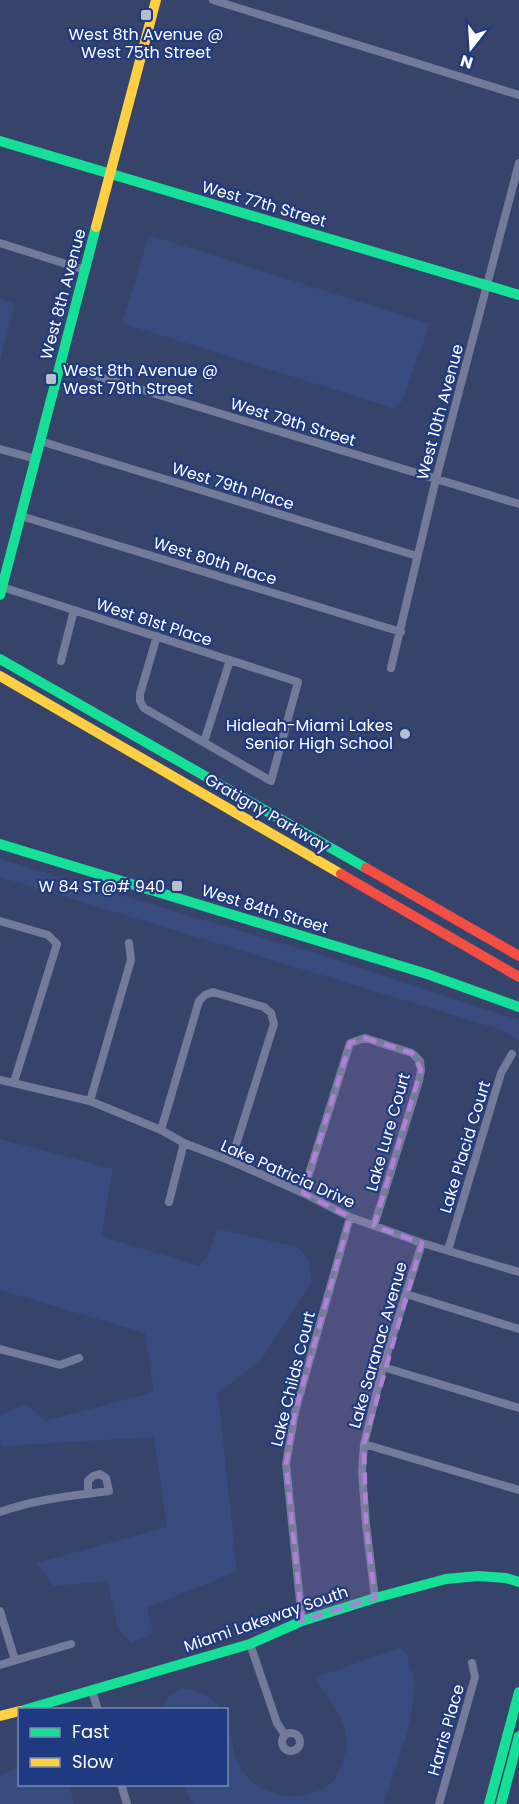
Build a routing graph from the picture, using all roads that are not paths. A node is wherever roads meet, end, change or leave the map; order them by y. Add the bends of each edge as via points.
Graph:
1 (156, 0) edge
2 (213, 0) edge
3 (519, 95) edge
4 (0, 141) edge
5 (519, 163) edge
6 (110, 175) junction
7 (515, 196) edge
8 (0, 243) edge
9 (85, 270) junction
10 (487, 285) junction
11 (519, 295) edge
12 (60, 365) junction
13 (40, 441) junction
14 (0, 449) edge
15 (36, 459) junction
16 (436, 479) junction
17 (519, 504) edge
18 (21, 516) junction
19 (5, 553) edge
20 (417, 556) junction
21 (1, 591) edge
22 (74, 610) junction
23 (400, 632) junction
24 (157, 636) junction
25 (0, 659) edge
26 (230, 660) junction
27 (61, 661) dead end
28 (391, 668) dead end
29 (0, 676) edge
30 (204, 742) junction
31 (0, 844) edge
32 (0, 921) edge
33 (129, 942) dead end
34 (519, 956) edge
35 (519, 977) edge
36 (519, 1007) edge
37 (512, 1054) dead end
38 (0, 1080) edge
39 (14, 1082) junction
40 (90, 1101) junction
41 (161, 1130) junction
42 (184, 1143) junction
43 (231, 1161) junction
44 (303, 1193) junction
45 (169, 1202) dead end
46 (350, 1217) junction
47 (374, 1226) junction
48 (422, 1243) junction
49 (448, 1250) junction
50 (519, 1272) edge
51 (406, 1294) junction
52 (519, 1329) edge
53 (0, 1348) edge
54 (79, 1359) dead end
55 (382, 1367) junction
56 (519, 1408) edge
57 (364, 1444) junction
58 (519, 1490) edge
59 (88, 1494) junction
60 (0, 1512) edge
61 (519, 1582) edge
62 (375, 1598) junction
63 (0, 1611) edge
64 (302, 1621) junction
65 (71, 1644) dead end
66 (250, 1644) junction
67 (15, 1660) junction
68 (471, 1663) dead end
69 (0, 1665) edge
70 (92, 1691) junction
71 (519, 1692) edge
72 (31, 1708) edge
73 (97, 1708) edge
74 (18, 1712) edge
75 (0, 1716) edge
76 (285, 1735) dead end
77 (519, 1736) edge
78 (121, 1786) edge
79 (127, 1804) edge
80 (439, 1804) edge
81 (489, 1804) edge
82 (501, 1804) edge

1 - 6 main road, West 8th Avenue
2 - 3 street
4 - 6 main road, West 77th Street
5 - 7 street, West 10th Avenue
6 - 9 main road, West 8th Avenue
6 - 10 main road, West 77th Street
7 - 10 street, West 10th Avenue
8 - 9 street
9 - 12 main road, West 8th Avenue
10 - 11 main road, West 77th Street
10 - 16 street, West 10th Avenue
12 - 13 main road, West 8th Avenue
12 - 16 street, West 79th Street
13 - 15 main road, West 8th Avenue
13 - 20 street, West 79th Place
14 - 15 street
15 - 18 main road, West 8th Avenue
16 - 17 street, West 79th Street
16 - 20 street, West 10th Avenue
18 - 19 main road, West 8th Avenue
18 - 23 street, West 80th Place
19 - 21 main road, West 8th Avenue
20 - 23 street, West 10th Avenue
21 - 22 street, West 81st Place
22 - 24 street, West 81st Place
22 - 27 street
23 - 28 street, West 10th Avenue
24 - 26 street, West 81st Place
24 - 30 street via 140,701 144,708
25 - 34 main road, Gratigny Parkway
26 - 30 street
26 - 30 street, West 81st Place via 298,682 271,781
29 - 35 main road, Gratigny Parkway
31 - 36 main road, West 84th Street via 427,974
32 - 39 street via 48,935 57,944
33 - 40 street via 130,960
37 - 49 street, Lake Placid Court via 501,1073
38 - 39 street, Lake Patricia Drive
39 - 40 street, Lake Patricia Drive
40 - 41 street, Lake Patricia Drive
41 - 42 street, Lake Patricia Drive
41 - 43 street via 199,1001 213,992 264,1007 274,1024
42 - 43 street, Lake Patricia Drive
42 - 45 street
43 - 44 street, Lake Patricia Drive
44 - 46 street, Lake Patricia Drive
44 - 47 street, Lake Lure Court via 351,1043 365,1038 412,1053 420,1061 419,1081
46 - 47 street, Lake Patricia Drive
46 - 64 street, Lake Childs Court via 295,1412 286,1464
47 - 48 street, Lake Patricia Drive
48 - 49 street, Lake Patricia Drive
48 - 51 street, Lake Saranac Avenue
49 - 50 street, Lake Patricia Drive
51 - 52 street
51 - 55 street, Lake Saranac Avenue
53 - 54 street via 60,1365
55 - 56 street
55 - 57 street, Lake Saranac Avenue
57 - 58 street
57 - 62 street, Lake Saranac Avenue via 362,1472
59 - 59 street via 109,1491 106,1478 100,1474 93,1476 88,1481
59 - 60 street
61 - 62 main road, Miami Lakeway South via 478,1575 446,1579
62 - 64 main road, Miami Lakeway South
63 - 67 street
64 - 66 main road, Miami Lakeway South
65 - 67 street
66 - 70 main road, Miami Lakeway South
66 - 76 street
67 - 69 street
68 - 80 street, Harris Place via 475,1677
70 - 72 main road, Miami Lakeway South
70 - 73 street
71 - 81 main road
74 - 75 main road
77 - 82 main road
78 - 79 street

